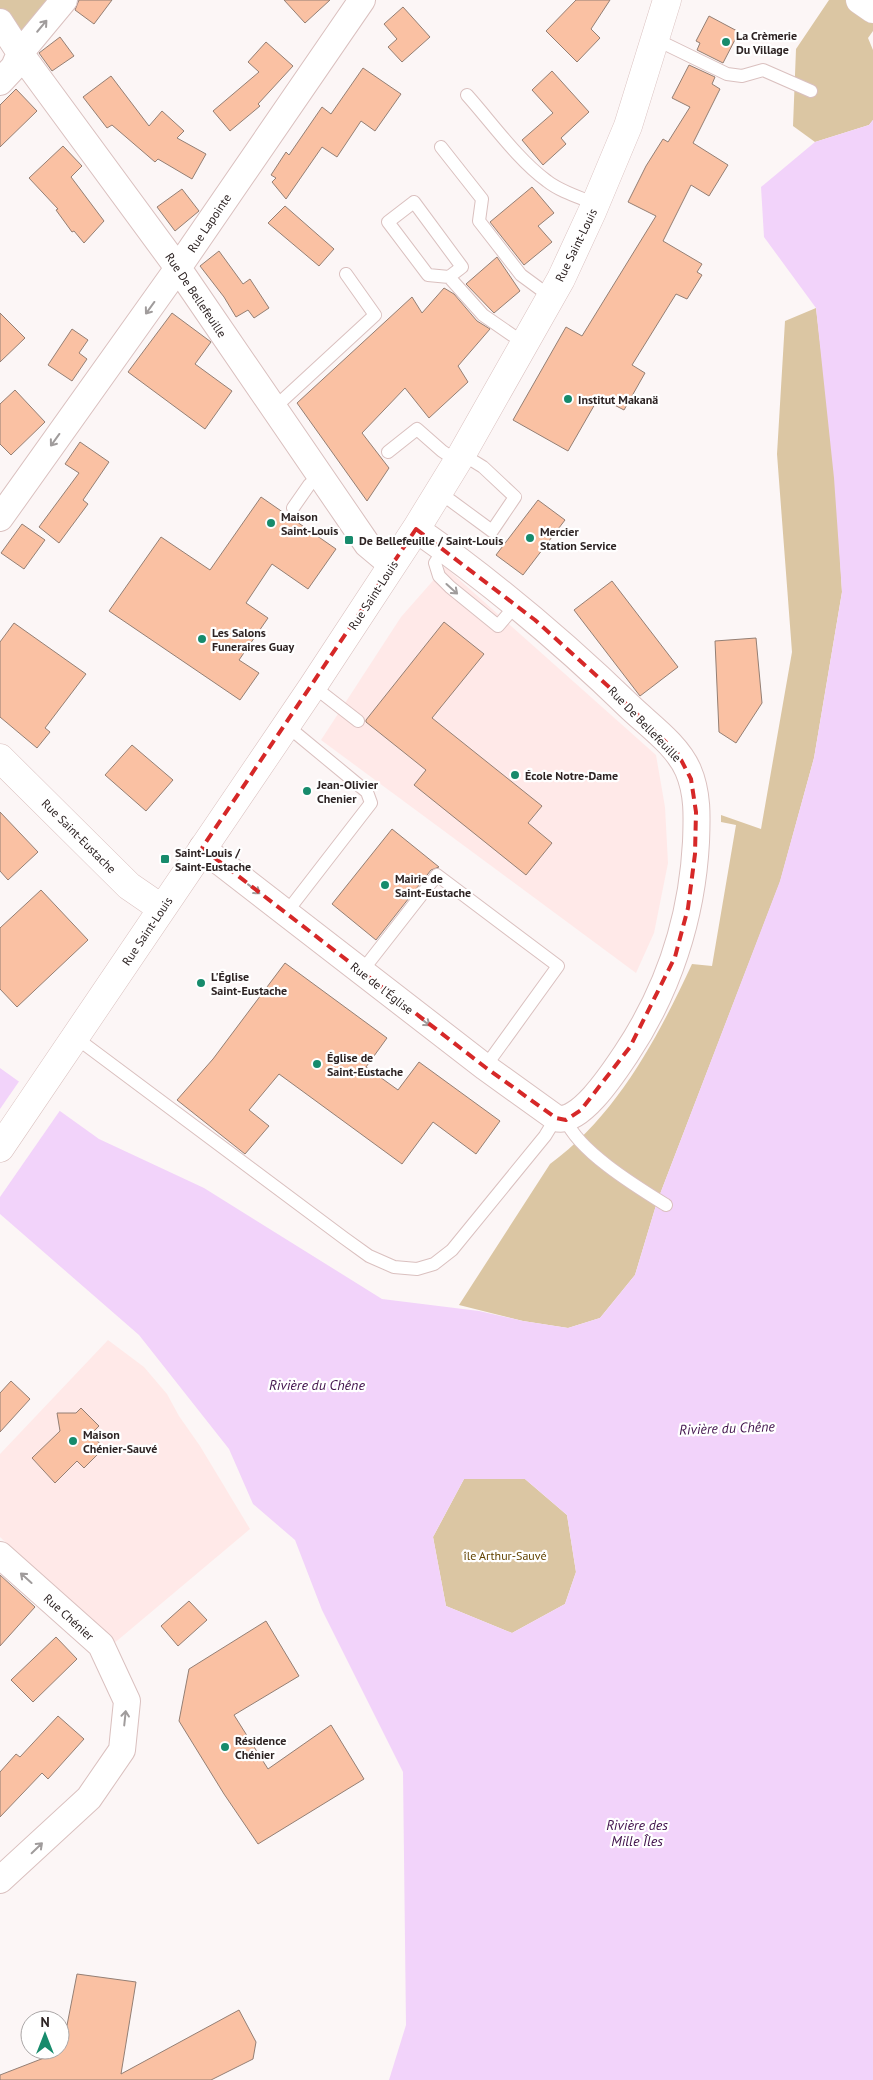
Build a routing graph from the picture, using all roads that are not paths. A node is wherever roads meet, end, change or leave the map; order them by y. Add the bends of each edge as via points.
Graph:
1 (64, 0) edge
2 (362, 0) edge
3 (667, 0) edge
4 (860, 0) edge
5 (873, 10) edge
6 (0, 22) edge
7 (655, 39) junction
8 (20, 53) junction
9 (0, 82) edge
10 (811, 91) dead end
11 (467, 95) dead end
12 (442, 147) dead end
13 (596, 204) junction
14 (178, 268) junction
15 (346, 274) dead end
16 (449, 277) junction
17 (551, 297) junction
18 (525, 344) junction
19 (273, 409) junction
20 (388, 452) dead end
21 (460, 458) junction
22 (320, 475) junction
23 (438, 492) junction
24 (294, 508) dead end
25 (0, 518) edge
26 (416, 529) junction
27 (392, 565) junction
28 (313, 686) junction
29 (358, 721) dead end
30 (286, 725) junction
31 (0, 758) edge
32 (202, 848) junction
33 (161, 908) junction
34 (286, 913) junction
35 (362, 971) junction
36 (75, 1037) junction
37 (485, 1067) junction
38 (561, 1119) junction
39 (0, 1148) edge
40 (666, 1205) dead end
41 (0, 1555) edge
42 (0, 1880) edge

8 -> 1 street
2 - 14 street, Rue Lapointe
3 - 7 main road, Rue Saint-Louis
4 - 5 main road
6 - 8 street, Rue De Bellefeuille
7 - 10 lane via 727,74 742,76 763,70
7 - 13 main road, Rue Saint-Louis via 628,126
8 - 9 street via 14,67
8 - 14 street, Rue De Bellefeuille
11 - 13 lane via 547,181 562,191
12 - 17 lane via 482,199 479,221 521,275
13 - 17 main road, Rue Saint-Louis
14 - 19 street, Rue De Bellefeuille
14 -> 25 street, Rue Lapointe
15 - 19 lane via 375,315
16 - 16 lane via 462,267 414,202 388,222 428,275
16 - 18 lane via 483,315
17 - 18 main road, Rue Saint-Louis
18 - 21 main road, Rue Saint-Louis
19 - 22 street, Rue De Bellefeuille
20 - 21 lane via 417,428 442,451
21 - 23 main road, Rue Saint-Louis
21 - 23 lane via 483,467 515,497 492,531
22 - 24 lane
22 - 27 street, Rue De Bellefeuille via 367,544
23 - 26 main road, Rue Saint-Louis
26 - 27 main road, Rue Saint-Louis
26 - 38 street, Rue De Bellefeuille via 569,650 673,748 687,769 696,799 692,883 675,957 626,1053 581,1110
27 - 28 main road, Rue Saint-Louis
28 - 29 lane
28 - 30 main road, Rue Saint-Louis
30 - 32 main road, Rue Saint-Louis
30 - 34 lane via 367,792 371,803
31 - 33 main road, Rue Saint-Eustache via 130,886
32 - 33 main road, Rue Saint-Louis
32 -> 34 street, Rue de l'Église
33 - 36 main road, Rue Saint-Louis
34 - 35 street, Rue de l'Église
35 -> 37 street, Rue de l'Église
35 - 37 lane via 437,875 558,966
36 - 38 lane via 344,1238 369,1256 394,1267 427,1267 452,1250
36 - 39 main road, Rue Saint-Louis
37 - 38 street, Rue de l'Église
38 - 40 lane via 602,1160
42 -> 41 street, Rue Chénier via 89,1798 122,1750 127,1701 101,1645

